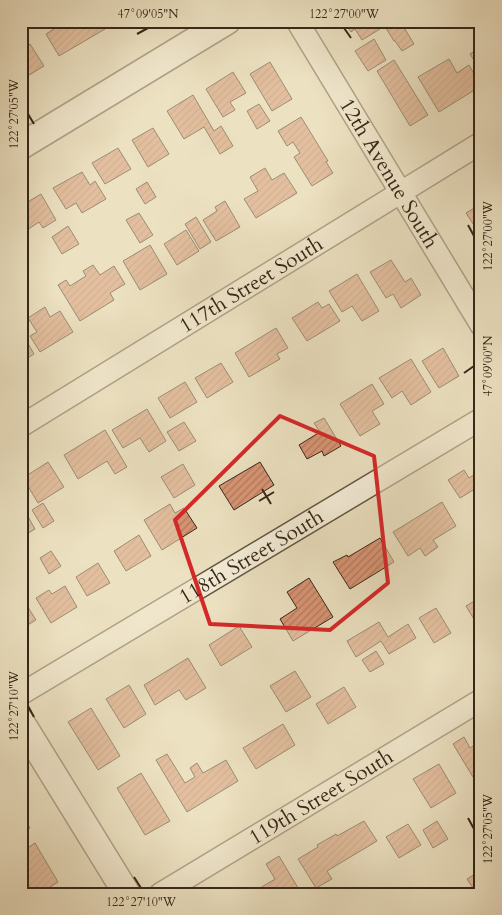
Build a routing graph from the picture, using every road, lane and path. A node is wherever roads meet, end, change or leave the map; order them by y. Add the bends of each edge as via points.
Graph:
1 (227, 21) edge
2 (298, 21) edge
3 (481, 142) edge
4 (21, 146) edge
5 (400, 192) junction
6 (481, 325) edge
7 (481, 419) edge
8 (21, 426) edge
9 (21, 694) edge
10 (481, 700) edge
11 (21, 722) edge
12 (127, 894) edge
13 (160, 894) edge

1 - 4 street
2 - 5 street, 12th Avenue South
3 - 5 street, 117th Street South
5 - 6 street, 12th Avenue South
5 - 8 street, 117th Street South
7 - 9 street, 118th Street South
10 - 13 street, 119th Street South
11 - 12 street

